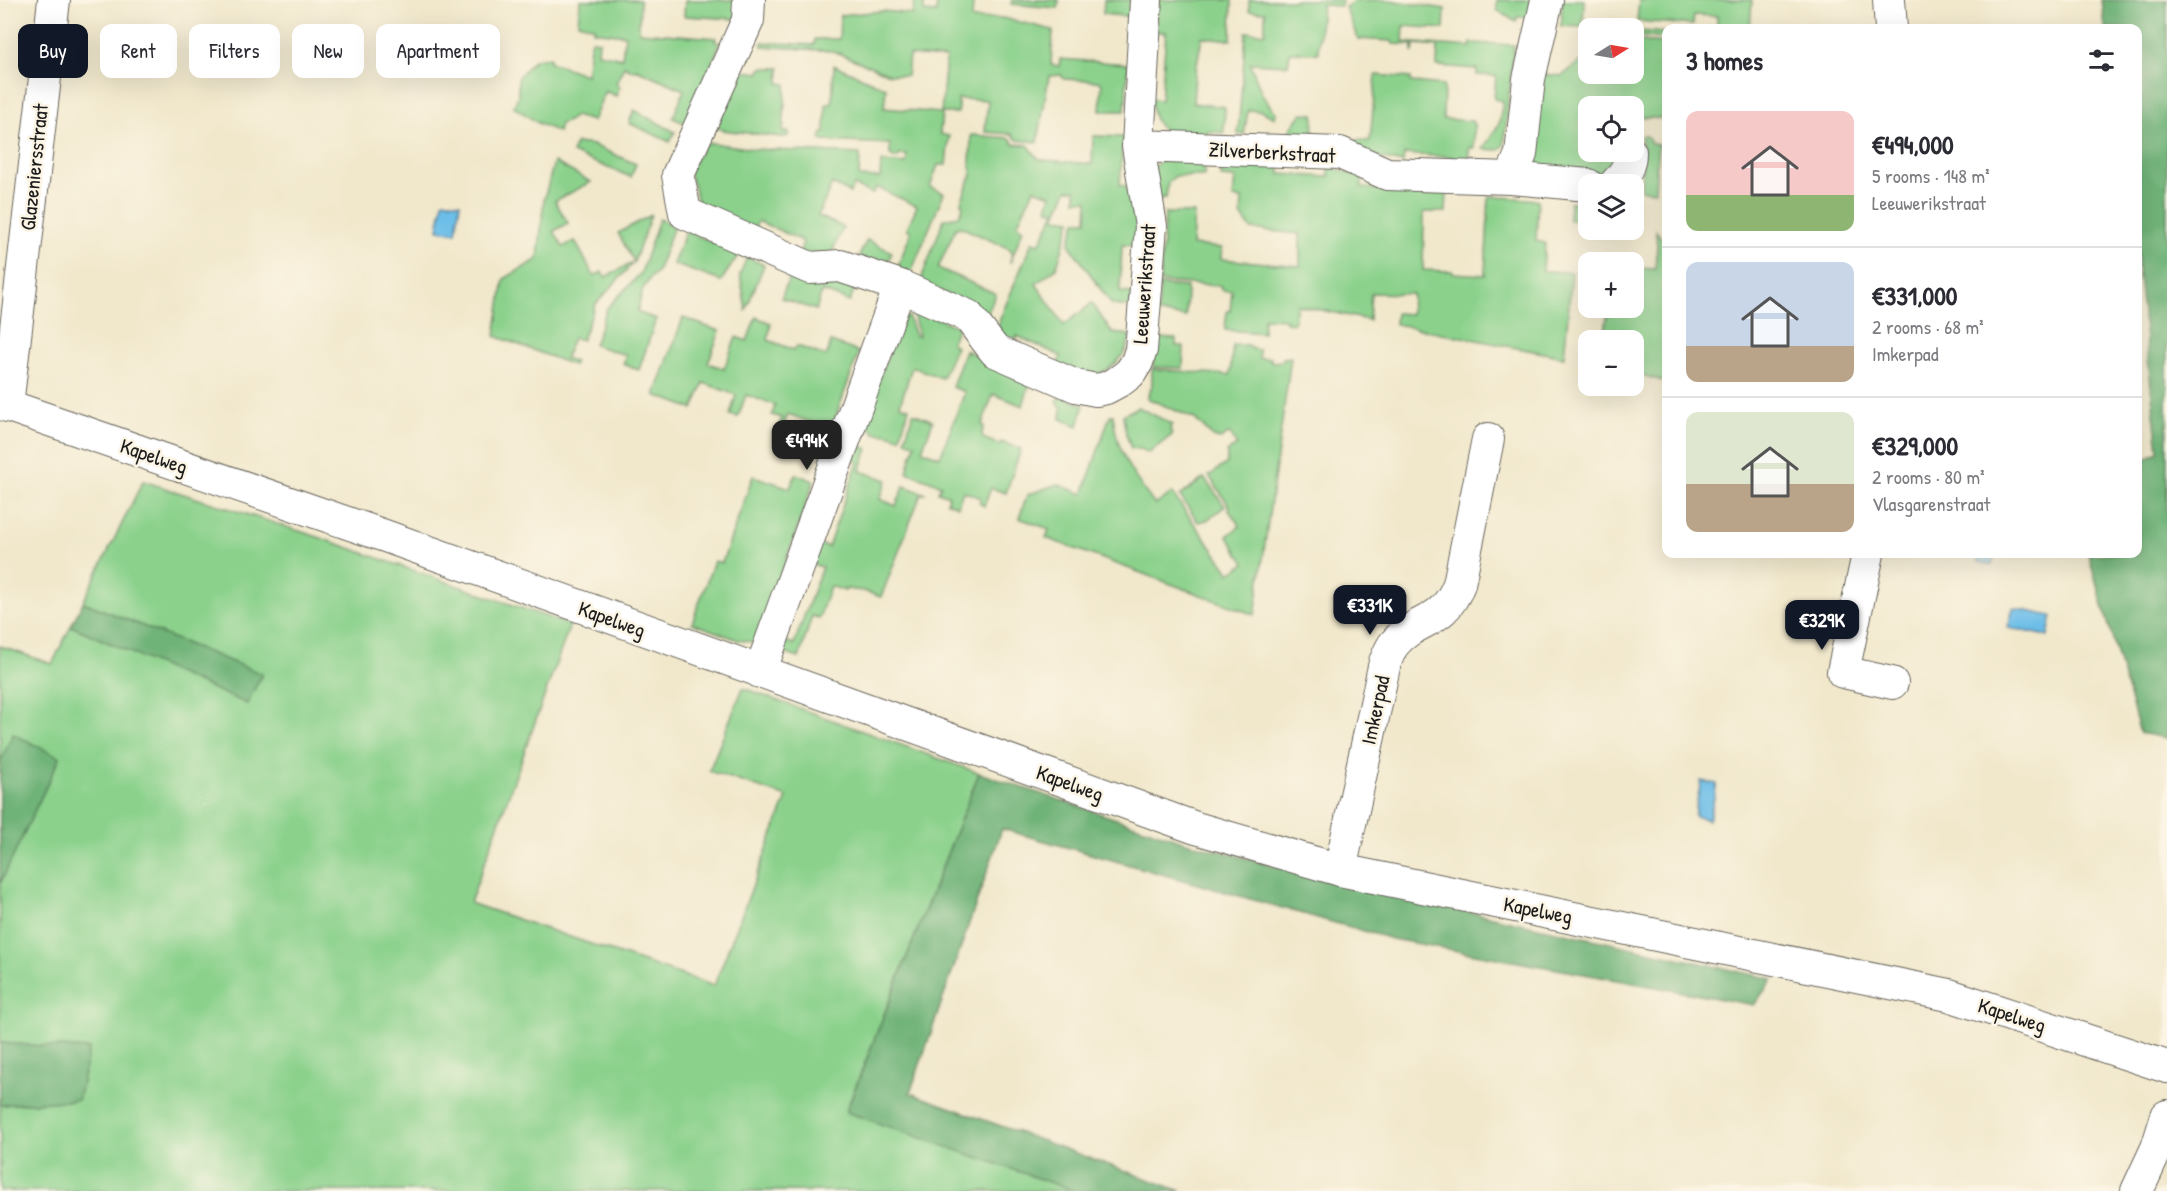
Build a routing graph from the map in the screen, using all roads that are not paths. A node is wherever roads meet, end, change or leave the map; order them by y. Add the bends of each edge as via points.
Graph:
1 (54, 0) edge
2 (749, 0) edge
3 (1146, 0) edge
4 (1547, 0) edge
5 (1889, 0) edge
6 (1891, 24) edge
7 (1138, 146) junction
8 (1512, 178) junction
9 (1578, 184) edge
10 (900, 286) junction
11 (4, 404) edge
12 (1488, 439) dead end
13 (1867, 558) edge
14 (760, 672) junction
15 (1892, 683) dead end
16 (1340, 870) junction
17 (2167, 1067) edge
18 (2167, 1116) edge
19 (2137, 1191) edge

1 - 11 street, Glazeniersstraat
2 - 10 street, Leeuwerikstraat via 748,20 678,175 685,213 810,268 840,266
3 - 7 street, Leeuwerikstraat
4 - 8 street via 1529,79 1521,154
5 - 6 street
7 - 8 street, Zilverberkstraat via 1340,153 1387,174
7 - 10 street, Leeuwerikstraat via 1151,226 1141,350 1130,373 1121,380 1096,390 1076,386 995,351 968,316
8 - 9 street, Zilverberkstraat
10 - 14 street
11 - 14 street, Kapelweg
12 - 16 street, Imkerpad via 1453,601 1435,617 1404,634 1385,662
13 - 15 street via 1843,672
14 - 16 street, Kapelweg via 1196,828
16 - 17 street, Kapelweg via 1949,995
18 - 19 street

